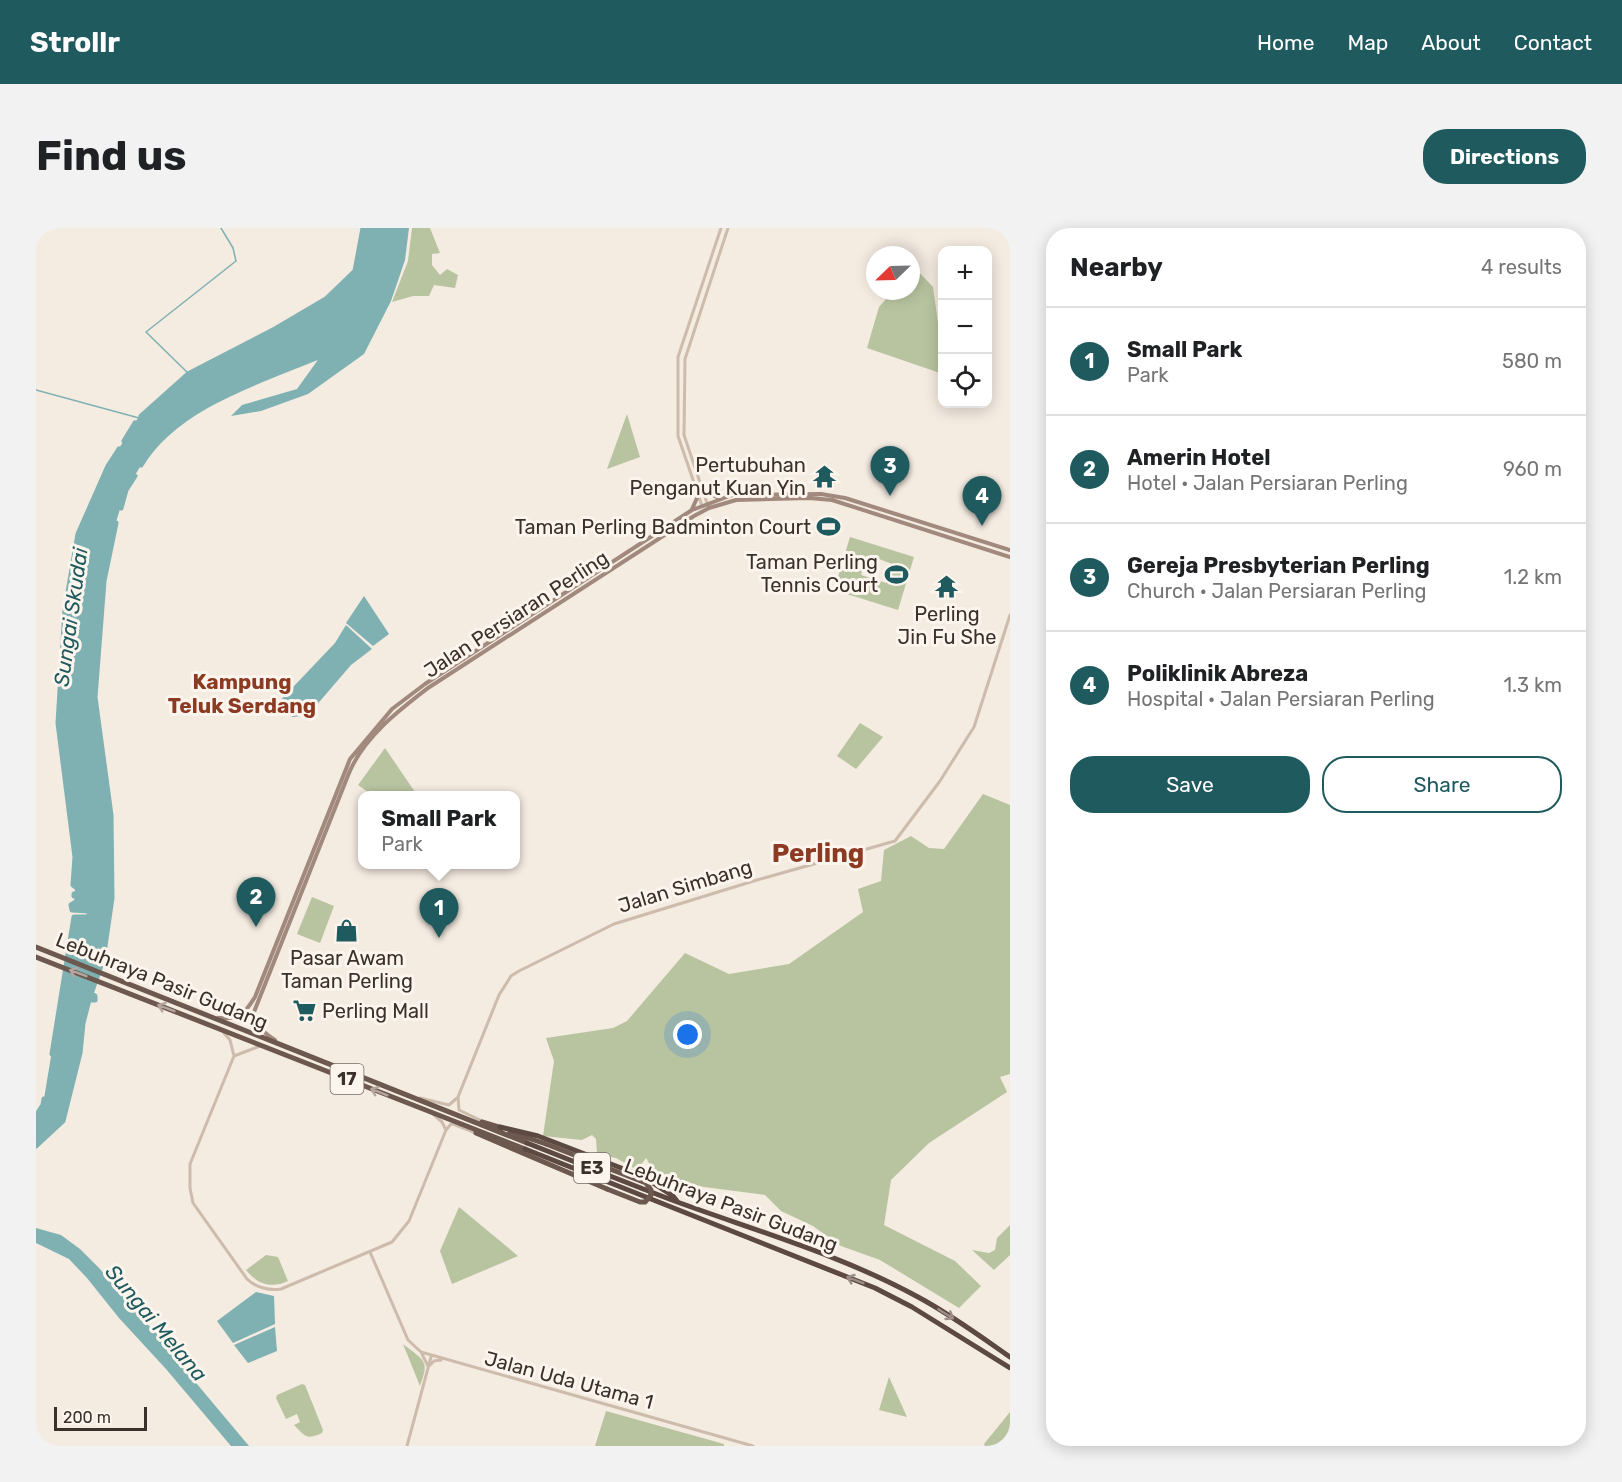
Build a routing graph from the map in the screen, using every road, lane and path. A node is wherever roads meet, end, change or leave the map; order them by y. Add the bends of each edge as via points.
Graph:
1 (721, 228) edge
2 (728, 228) edge
3 (701, 485) junction
4 (698, 496) junction
5 (719, 498) junction
6 (708, 506) junction
7 (702, 508) junction
8 (692, 510) junction
9 (1010, 550) edge
10 (1010, 557) edge
11 (1010, 615) edge
12 (36, 947) edge
13 (36, 957) edge
14 (217, 1018) junction
15 (216, 1027) junction
16 (280, 1044) junction
17 (262, 1045) junction
18 (234, 1056) junction
19 (411, 1095) junction
20 (458, 1097) junction
21 (452, 1113) junction
22 (433, 1114) junction
23 (483, 1122) junction
24 (469, 1127) junction
25 (500, 1127) junction
26 (446, 1130) junction
27 (477, 1133) junction
28 (526, 1146) junction
29 (678, 1202) junction
30 (370, 1252) junction
31 (421, 1352) junction
32 (431, 1357) junction
33 (1010, 1357) edge
34 (442, 1360) junction
35 (428, 1368) junction
36 (1010, 1368) edge
37 (407, 1446) edge
38 (753, 1446) edge

1 - 4 street via 678,357 678,436
2 - 3 street via 685,359 684,435
3 - 5 main road
3 - 6 street
4 - 7 street
4 - 8 main road
5 - 6 main road, Jalan Persiaran Perling
5 - 9 main road, Jalan Persiaran Perling via 760,493 832,495
6 - 7 main road, Jalan Persiaran Perling
6 - 10 main road, Jalan Persiaran Perling via 736,500 821,498
7 - 8 main road, Jalan Persiaran Perling
7 - 16 main road, Jalan Persiaran Perling via 428,688 397,711 354,760 254,1012 262,1030
8 - 14 main road, Jalan Persiaran Perling via 418,689 382,719 350,759 255,997 240,1016
11 - 20 street, Jalan Simbang via 974,727 934,790 895,841 614,924 519,970 511,975 499,995
12 - 14 highway, Lebuhraya Pasir Gudang / 17
15 -> 13 highway, Lebuhraya Pasir Gudang / 17
14 - 16 highway, Lebuhraya Pasir Gudang / 17
15 - 17 highway, Lebuhraya Pasir Gudang / 17
15 - 18 street via 230,1040
16 - 19 highway, Lebuhraya Pasir Gudang / 17
17 - 18 street
22 -> 17 highway, Lebuhraya Pasir Gudang / 17
18 - 30 street via 190,1164 193,1203 254,1285 281,1289
19 - 20 street via 449,1105
19 - 21 highway, Lebuhraya Pasir Gudang / 17
20 - 23 street via 459,1110
21 - 23 highway
21 - 28 highway, Lebuhraya Pasir Gudang / 17
22 - 24 highway, Lebuhraya Pasir Gudang / 17
22 - 26 street
23 - 25 highway
24 - 27 highway
24 - 28 highway, Lebuhraya Pasir Gudang / 17
25 - 27 highway, bridge via 646,1183 651,1195 640,1202
25 - 29 highway via 538,1136 642,1176
26 - 27 street via 453,1124
26 - 30 street via 409,1221 392,1242
28 - 29 highway, Lebuhraya Pasir Gudang / E3
36 -> 28 highway, Lebuhraya Pasir Gudang / E3 via 875,1288
29 -> 33 highway, Lebuhraya Pasir Gudang / E3 via 880,1278 919,1297
30 - 31 street, Jalan Uda Utama 1 via 408,1340
31 - 32 street, Jalan Uda Utama 1
31 - 35 street
32 - 34 street, Jalan Uda Utama 1
32 - 35 street
34 - 35 street via 434,1361
34 - 38 street, Jalan Uda Utama 1
35 - 37 street

